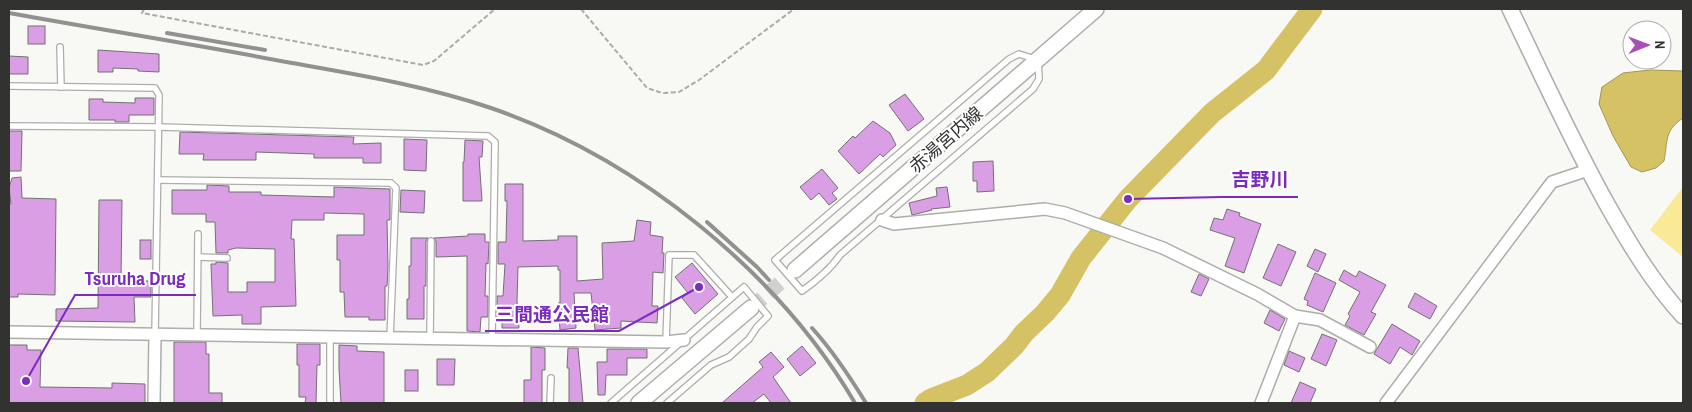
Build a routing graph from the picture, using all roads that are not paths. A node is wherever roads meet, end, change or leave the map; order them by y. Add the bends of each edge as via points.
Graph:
1 (1096, 9) edge
2 (1510, 9) edge
3 (60, 47) dead end
4 (1038, 60) junction
5 (9, 86) edge
6 (61, 87) junction
7 (9, 126) edge
8 (159, 127) junction
9 (1588, 170) junction
10 (158, 180) junction
11 (882, 220) junction
12 (198, 234) dead end
13 (431, 241) dead end
14 (198, 257) junction
15 (227, 258) dead end
16 (795, 270) tunnel mouth
17 (732, 297) junction
18 (750, 308) tunnel mouth
19 (1295, 316) junction
20 (1683, 316) edge
21 (9, 332) edge
22 (156, 334) junction
23 (197, 334) junction
24 (330, 338) junction
25 (492, 338) junction
26 (390, 339) junction
27 (430, 339) junction
28 (684, 340) junction
29 (666, 342) junction
30 (1370, 347) dead end
31 (551, 378) dead end
32 (154, 403) edge
33 (330, 403) edge
34 (550, 403) edge
35 (611, 403) edge
36 (639, 403) edge
37 (667, 403) edge
38 (1261, 403) edge
39 (1386, 403) edge

1 - 4 main road, 赤湯宮内線
2 - 9 main road
3 - 6 lane
4 - 11 lane via 1039,79 1033,88
4 - 11 lane via 1019,54 1009,59 775,260 802,291
4 - 16 main road, 赤湯宮内線
5 - 6 lane
6 - 8 lane via 155,88 159,95
7 - 8 lane
8 - 10 lane
8 - 25 lane via 488,136 495,142
9 - 20 main road via 1633,250
9 - 39 street via 1552,182
10 - 22 lane
10 - 26 lane via 391,183 396,188
11 - 19 street via 894,224 1045,209 1065,213 1163,248
12 - 14 lane
13 - 27 lane
14 - 15 lane
14 - 23 lane
17 - 28 lane
17 - 29 lane via 694,255 669,255
17 - 37 lane via 744,287 768,316 749,339 729,356 711,365
18 - 36 main road
19 - 30 street via 1320,320
19 - 38 street
21 - 22 street
22 - 23 street
22 - 32 street
23 - 24 street
24 - 26 street
24 - 33 lane
25 - 27 street
25 - 29 street
26 - 27 street
28 - 29 street
28 - 35 lane
31 - 34 lane

